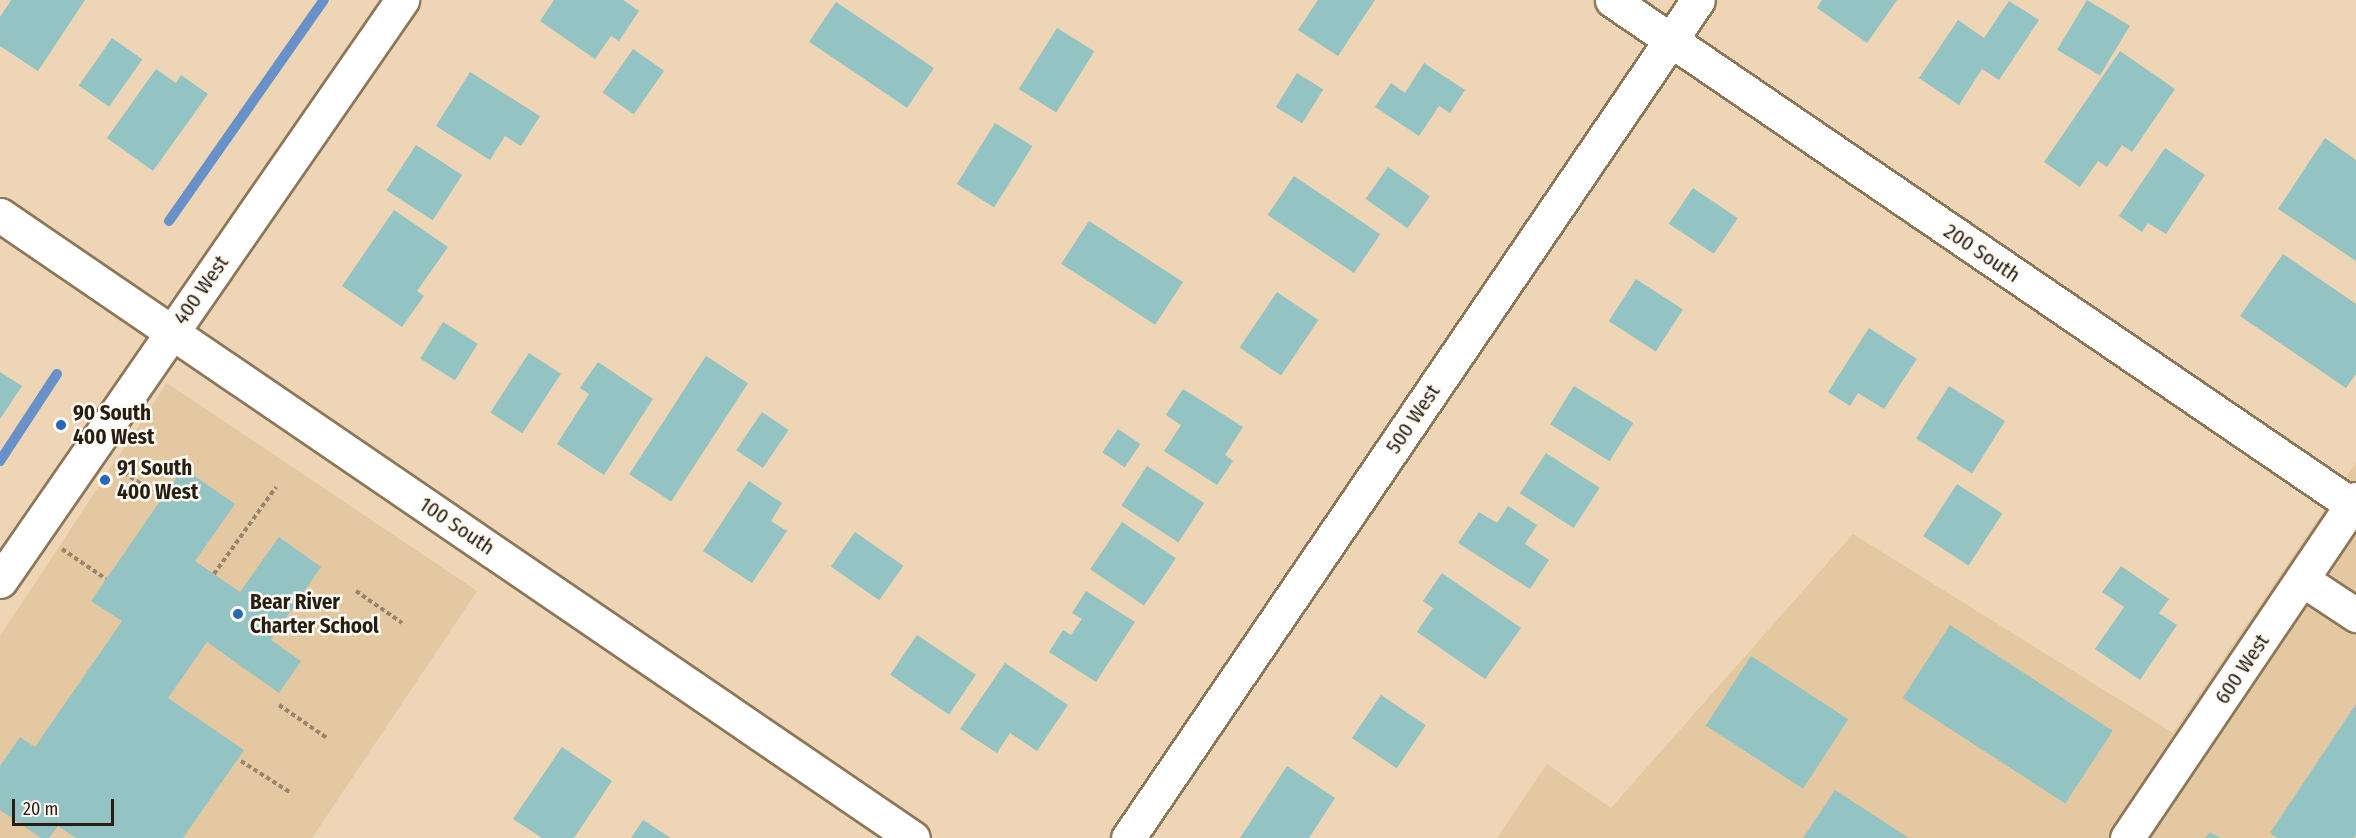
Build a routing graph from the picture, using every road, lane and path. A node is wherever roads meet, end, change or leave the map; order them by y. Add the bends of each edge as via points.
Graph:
1 (402, 0) edge
2 (1612, 0) edge
3 (1698, 0) edge
4 (1671, 40) junction
5 (0, 215) edge
6 (172, 332) junction
7 (117, 467) dead end
8 (276, 488) dead end
9 (162, 499) dead end
10 (2354, 502) edge
11 (56, 545) dead end
12 (214, 574) dead end
13 (106, 579) dead end
14 (2303, 580) junction
15 (0, 581) edge
16 (356, 591) dead end
17 (2356, 615) edge
18 (402, 623) dead end
19 (279, 705) dead end
20 (327, 738) dead end
21 (241, 761) dead end
22 (291, 794) dead end
23 (914, 838) edge
24 (1128, 838) edge
25 (2127, 838) edge

1 - 6 street, 400 West
2 - 4 street, 200 South
3 - 4 street, 500 West
4 - 10 street, 200 South
4 - 24 street, 500 West
5 - 6 street, 100 South
6 - 15 street, 400 West
6 - 23 street, 100 South
7 - 9 path
8 - 12 path
10 - 14 street, 600 West
11 - 13 path
14 - 17 street
14 - 25 street, 600 West
16 - 18 path
19 - 20 path
21 - 22 path

